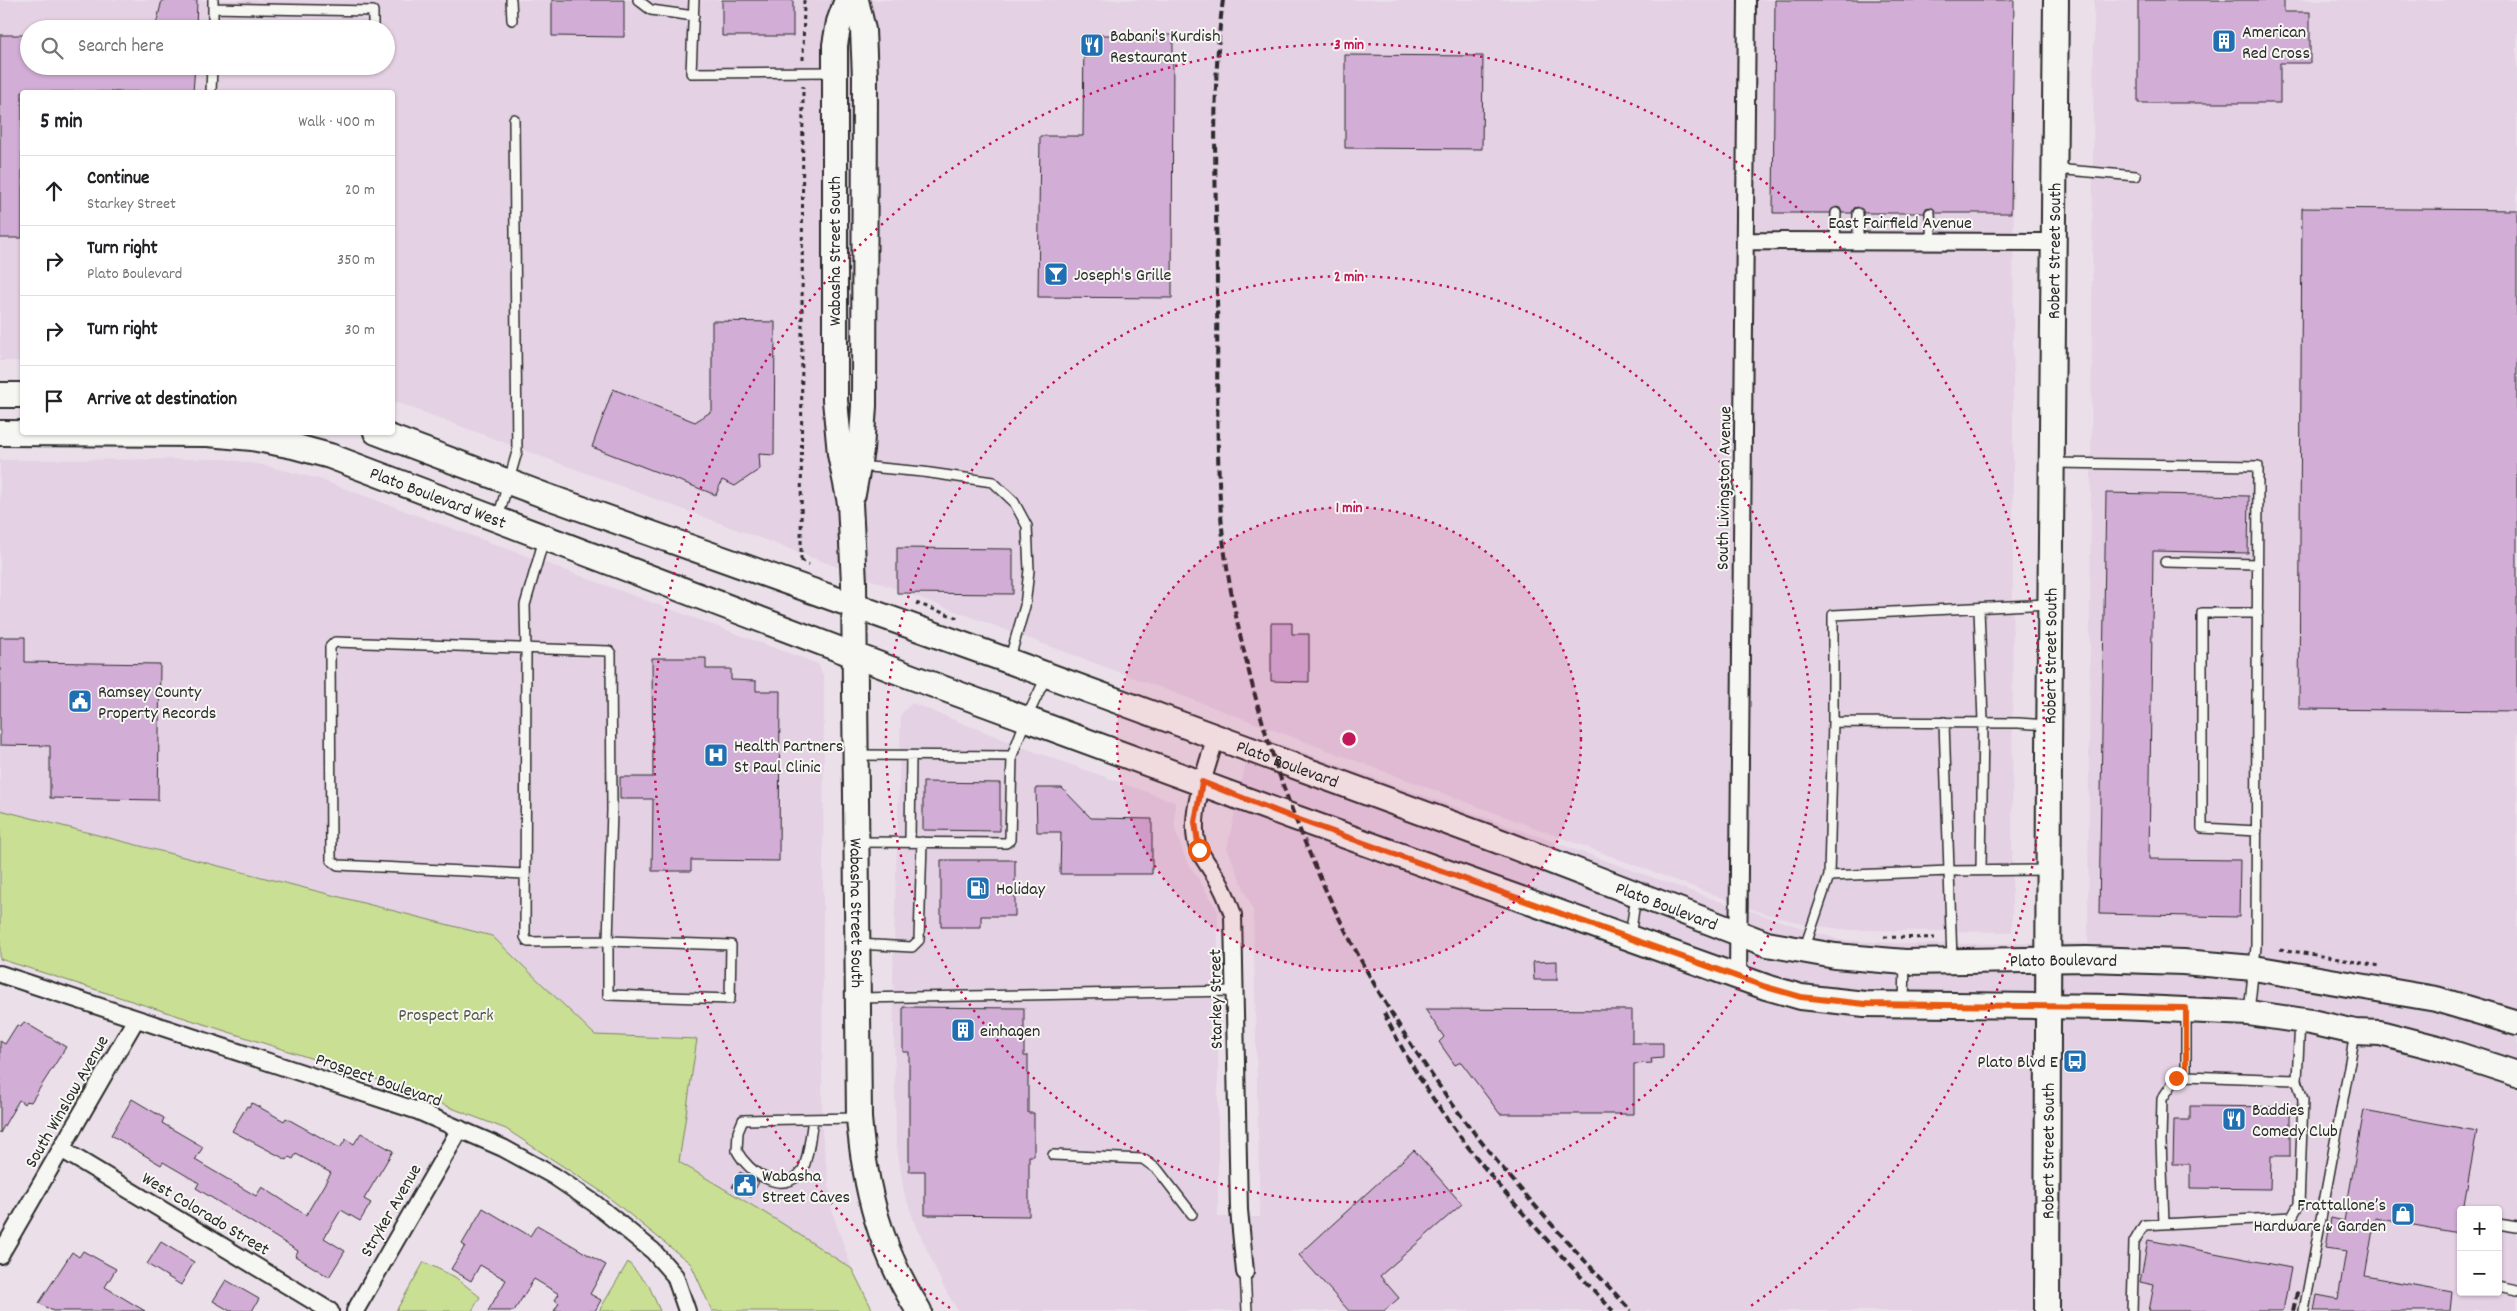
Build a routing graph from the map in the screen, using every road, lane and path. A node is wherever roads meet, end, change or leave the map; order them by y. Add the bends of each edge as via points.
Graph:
1 (511, 0) edge
2 (638, 0) edge
3 (694, 0) edge
4 (804, 0) edge
5 (847, 0) edge
6 (856, 0) edge
7 (1747, 0) edge
8 (2056, 0) edge
9 (213, 4) edge
10 (694, 16) junction
11 (213, 20) edge
12 (373, 20) edge
13 (512, 20) dead end
14 (803, 72) junction
15 (835, 72) junction
16 (212, 75) edge
17 (212, 90) edge
18 (514, 119) dead end
19 (2055, 170) junction
20 (2136, 176) dead end
21 (1836, 213) dead end
22 (1858, 213) dead end
23 (1930, 213) dead end
24 (1746, 241) junction
25 (1835, 242) junction
26 (1858, 242) junction
27 (1932, 242) junction
28 (2055, 242) junction
29 (20, 394) edge
30 (0, 395) edge
31 (0, 433) edge
32 (20, 433) edge
33 (226, 435) edge
34 (384, 435) edge
35 (2053, 463) junction
36 (858, 466) junction
37 (509, 482) junction
38 (850, 503) junction
39 (498, 519) junction
40 (544, 536) junction
41 (2165, 562) dead end
42 (805, 564) dead end
43 (2258, 564) junction
44 (2051, 603) junction
45 (855, 604) junction
46 (1979, 608) junction
47 (2258, 613) junction
48 (526, 649) junction
49 (856, 655) junction
50 (1009, 661) junction
51 (1047, 675) junction
52 (1026, 719) junction
53 (1833, 722) junction
54 (1944, 722) junction
55 (1982, 722) junction
56 (2050, 726) junction
57 (1216, 737) junction
58 (856, 755) junction
59 (911, 756) junction
60 (1012, 756) junction
61 (1202, 782) junction
62 (2257, 831) junction
63 (855, 842) junction
64 (910, 842) junction
65 (922, 842) junction
66 (1949, 870) junction
67 (1981, 870) junction
68 (2050, 870) junction
69 (525, 874) junction
70 (1829, 876) junction
71 (1636, 895) junction
72 (1738, 934) junction
73 (1630, 937) junction
74 (1877, 937) dead end
75 (608, 941) junction
76 (856, 944) junction
77 (1952, 949) junction
78 (1803, 952) junction
79 (2048, 960) junction
80 (1905, 962) junction
81 (2254, 968) junction
82 (0, 974) edge
83 (1738, 976) junction
84 (1235, 991) junction
85 (857, 998) junction
86 (1904, 1005) junction
87 (2048, 1006) junction
88 (2186, 1008) junction
89 (2249, 1013) junction
90 (136, 1019) junction
91 (2300, 1020) junction
92 (2517, 1023) edge
93 (2356, 1032) junction
94 (2517, 1074) edge
95 (2186, 1076) junction
96 (2296, 1080) junction
97 (813, 1118) junction
98 (859, 1118) junction
99 (460, 1129) junction
100 (61, 1149) junction
101 (1053, 1155) dead end
102 (1192, 1214) dead end
103 (2164, 1224) junction
104 (2502, 1225) edge
105 (2517, 1227) edge
106 (0, 1255) edge
107 (1245, 1272) joint
108 (2502, 1287) edge
109 (2517, 1290) edge
110 (330, 1311) edge
111 (355, 1311) edge
112 (686, 1311) edge
113 (919, 1311) edge
114 (1247, 1311) edge
115 (2047, 1311) edge
116 (2132, 1311) edge
117 (2304, 1311) edge

1 - 13 lane
2 - 10 lane via 651,10
3 - 10 lane
4 - 14 path
5 - 15 main road, Wabasha Street South via 835,45
6 - 36 main road, Wabasha Street South via 863,30 866,77 864,406
7 - 24 street, South Livingston Avenue
8 - 19 main road, Robert Street South
9 - 11 lane
9 - 12 lane via 373,11
10 - 14 lane via 691,73
14 - 15 lane
14 - 42 path via 801,560
15 - 38 main road, Wabasha Street South via 835,400
16 - 17 lane
18 - 37 lane via 517,452
19 - 20 lane
19 - 28 main road, Robert Street South
21 - 25 lane
22 - 26 lane
23 - 27 lane
24 - 25 street, East Fairfield Avenue
24 - 72 street, South Livingston Avenue
25 - 26 street, East Fairfield Avenue
26 - 27 street, East Fairfield Avenue
27 - 28 street, East Fairfield Avenue
28 - 35 main road, Robert Street South
29 - 30 main road
31 - 32 main road, Plato Boulevard West
33 - 39 main road, Plato Boulevard West via 293,446 330,456
34 - 37 main road
35 - 43 lane via 2258,466
35 - 44 main road, Robert Street South
36 - 38 main road, Wabasha Street South
36 - 50 lane via 993,482 1014,502 1027,526 1029,570 1026,606
37 - 39 lane
37 - 45 main road
38 - 45 main road, Wabasha Street South
39 - 40 main road, Plato Boulevard West
40 - 48 lane via 525,605
40 - 49 main road, Plato Boulevard West
41 - 43 lane
43 - 47 lane
44 - 46 lane
44 - 56 main road, Robert Street South
45 - 49 main road, Wabasha Street South
45 - 50 main road, Plato Boulevard
46 - 53 lane via 1833,615
46 - 55 lane
47 - 62 lane
47 - 62 lane via 2202,613 2202,828
48 - 69 lane
48 - 69 lane via 335,642 330,647 331,860 338,865
48 - 75 lane via 609,651 611,654 612,810
49 - 52 main road
49 - 58 main road, Wabasha Street South
50 - 51 main road, Plato Boulevard
51 - 52 lane
51 - 57 main road, Plato Boulevard
52 - 60 lane
52 - 61 main road
53 - 54 lane
53 - 70 lane
54 - 55 lane
54 - 66 lane
55 - 56 lane
55 - 67 lane
56 - 68 main road, Robert Street South
57 - 61 street, Starkey Street
57 - 71 main road, Plato Boulevard
58 - 59 lane
58 - 63 main road, Wabasha Street South
59 - 60 lane
59 - 64 lane
60 - 65 lane via 1010,840 1006,844
61 - 73 main road via 1294,818
61 - 84 street, Starkey Street via 1195,822 1196,838 1233,915
62 - 81 lane
63 - 64 lane
63 - 76 main road, Wabasha Street South
64 - 65 lane
65 - 76 lane via 918,940 912,947
66 - 67 lane
66 - 70 lane
66 - 77 lane
67 - 68 lane
68 - 79 main road, Robert Street South
69 - 75 lane via 525,938 528,942
70 - 78 lane
71 - 72 main road, Plato Boulevard
71 - 73 lane
72 - 78 main road, Plato Boulevard
72 - 83 street, South Livingston Avenue
73 - 83 main road
74 - 77 path
75 - 75 lane via 731,945 730,999 608,995
76 - 85 main road, Wabasha Street South
77 - 79 main road, Plato Boulevard
77 - 80 main road, Plato Boulevard
78 - 80 main road, Plato Boulevard
79 - 81 main road, Plato Boulevard via 2159,961
79 - 87 main road, Robert Street South
80 - 86 lane
81 - 89 lane
81 - 92 main road, Plato Boulevard via 2436,999
82 - 90 street, Prospect Boulevard
83 - 86 main road via 1801,997
84 - 85 lane
84 - 107 street, Starkey Street via 1239,1210
85 - 98 main road, Wabasha Street South
86 - 87 main road
87 - 88 main road
87 - 115 main road, Robert Street South
88 - 89 main road
88 - 95 lane
89 - 91 main road
90 - 99 street, Prospect Boulevard via 418,1111
90 - 100 street, South Winslow Avenue
91 - 93 main road
91 - 96 lane
93 - 94 main road via 2380,1033
93 - 117 lane
95 - 96 lane
95 - 103 lane via 2176,1078 2162,1099
96 - 103 lane via 2303,1100 2302,1138 2299,1204 2292,1217
97 - 97 lane via 803,1170 794,1179 782,1184 772,1181 749,1167 737,1151 738,1132 743,1120
97 - 98 lane
98 - 113 main road, Wabasha Street South via 866,1181 874,1216 900,1278
99 - 111 street, Stryker Avenue
99 - 112 street, Prospect Boulevard via 554,1176 633,1234 654,1251 675,1276
100 - 106 street, South Winslow Avenue
100 - 110 street, West Colorado Street
101 - 102 lane via 1143,1159 1158,1170
103 - 116 lane via 2144,1225 2134,1242
104 - 105 lane
107 - 114 lane
108 - 109 lane

